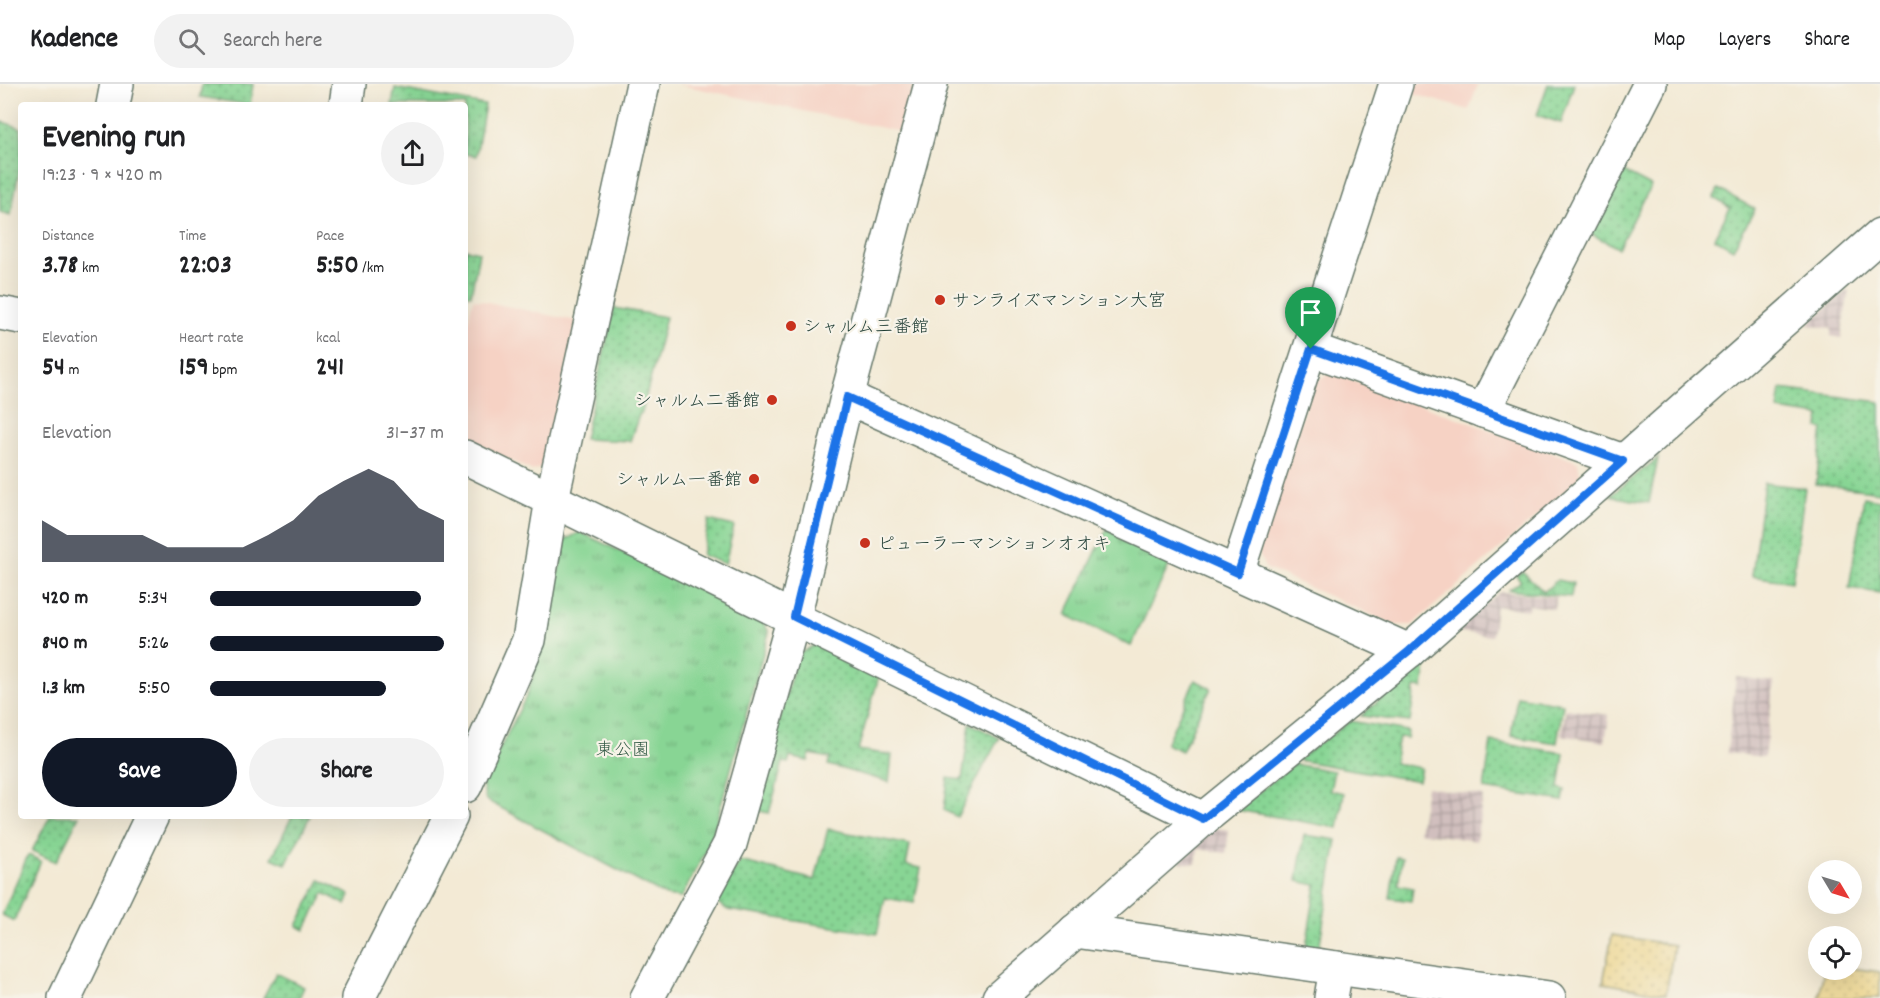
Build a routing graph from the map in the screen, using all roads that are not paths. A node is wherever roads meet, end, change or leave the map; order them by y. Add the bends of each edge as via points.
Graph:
1 (117, 84) edge
2 (349, 84) edge
3 (643, 84) edge
4 (931, 84) edge
5 (1396, 84) edge
6 (1650, 84) edge
7 (114, 102) edge
8 (346, 102) edge
9 (1880, 235) edge
10 (0, 313) edge
11 (18, 316) edge
12 (1311, 349) junction
13 (847, 397) junction
14 (1483, 411) junction
15 (468, 458) edge
16 (1623, 461) junction
17 (552, 499) junction
18 (1238, 573) junction
19 (794, 617) junction
20 (1409, 651) junction
21 (468, 779) edge
22 (151, 819) edge
23 (449, 819) edge
24 (1203, 819) junction
25 (1076, 931) junction
26 (1334, 983) edge
27 (65, 998) edge
28 (358, 998) edge
29 (647, 998) edge
30 (999, 998) edge
31 (1549, 998) edge

1 - 7 street
2 - 8 street
3 - 17 street
4 - 13 street
5 - 12 street
6 - 14 street
9 - 16 street
10 - 11 street
12 - 14 street
12 - 18 street
13 - 18 street
13 - 19 street
14 - 16 street
15 - 17 street
16 - 20 street
17 - 19 street
17 - 21 street via 529,640
18 - 20 street
19 - 24 street
19 - 29 street via 730,844
20 - 24 street
22 - 27 street
23 - 28 street
24 - 25 street
25 - 26 street
25 - 30 street
26 - 31 street

